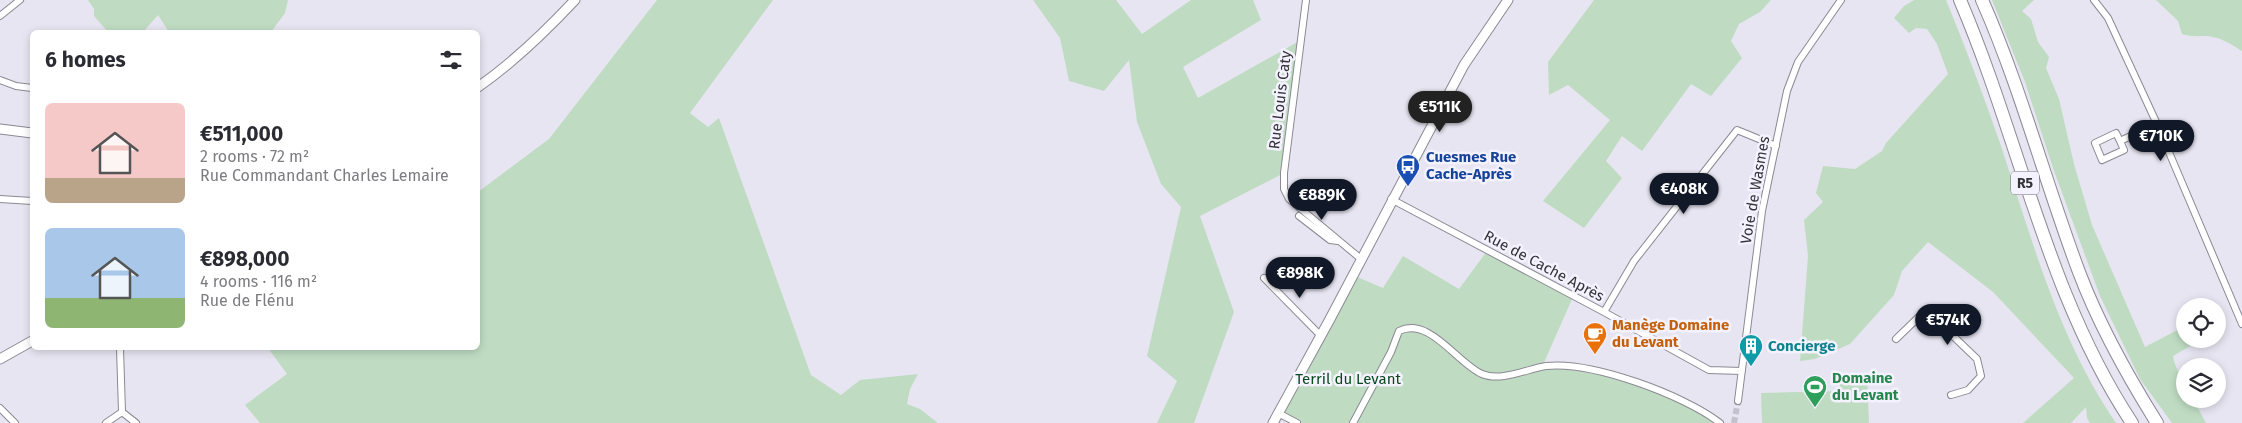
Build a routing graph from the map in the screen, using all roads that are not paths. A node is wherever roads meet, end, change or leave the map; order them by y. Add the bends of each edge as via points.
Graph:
1 (20, 0) edge
2 (575, 0) edge
3 (1306, 0) edge
4 (1508, 0) edge
5 (1840, 0) edge
6 (1960, 0) edge
7 (1982, 0) edge
8 (2094, 0) edge
9 (0, 16) edge
10 (0, 80) edge
11 (480, 86) edge
12 (30, 88) edge
13 (2156, 124) junction
14 (0, 129) edge
15 (30, 133) edge
16 (2120, 141) junction
17 (1776, 146) junction
18 (0, 199) edge
19 (1391, 199) junction
20 (30, 201) edge
21 (1299, 216) dead end
22 (1339, 241) junction
23 (1361, 259) junction
24 (1264, 278) dead end
25 (1604, 312) junction
26 (2242, 324) edge
27 (1321, 336) junction
28 (1896, 339) dead end
29 (30, 342) edge
30 (120, 350) edge
31 (0, 359) edge
32 (1742, 371) junction
33 (1951, 395) dead end
34 (1738, 401) tunnel mouth
35 (0, 408) edge
36 (122, 412) junction
37 (1278, 413) junction
38 (15, 423) edge
39 (106, 423) edge
40 (135, 423) edge
41 (1273, 423) edge
42 (1296, 423) edge
43 (1354, 423) edge
44 (1719, 423) edge
45 (2132, 423) edge
46 (2157, 423) edge

1 - 9 street
2 - 11 street via 539,38
3 - 22 street, Rue Louis Caty via 1284,189 1289,199
4 - 19 street via 1464,65
5 - 17 street, Voie de Wasmes via 1798,62 1787,91
6 - 45 highway, R5 via 1988,69 2060,280 2098,364
7 - 46 highway, R5 via 2007,60 2079,272 2115,353
8 - 13 street via 2108,18
10 - 12 street
13 - 16 street
13 - 26 street
14 - 15 street
16 - 16 street via 2116,133 2095,142 2102,160 2124,150
17 - 25 street via 1737,130 1634,261
17 - 32 street, Voie de Wasmes via 1762,211
18 - 20 street
19 - 23 street
19 - 25 street, Rue de Cache Après
21 - 22 street via 1330,240
22 - 23 street, Rue Louis Caty
23 - 27 street
24 - 27 street
25 - 32 street, Rue de Cache Après via 1709,370
27 - 37 street
28 - 33 street via 1926,310 1976,359 1981,376 1968,390
29 - 31 street
30 - 36 street
32 - 34 street, Voie de Wasmes
35 - 38 street
36 - 39 street
36 - 40 street
37 - 41 street
37 - 42 street
43 - 44 street via 1399,331 1406,327 1434,336 1483,374 1502,376 1546,366 1579,366 1655,390 1699,409

